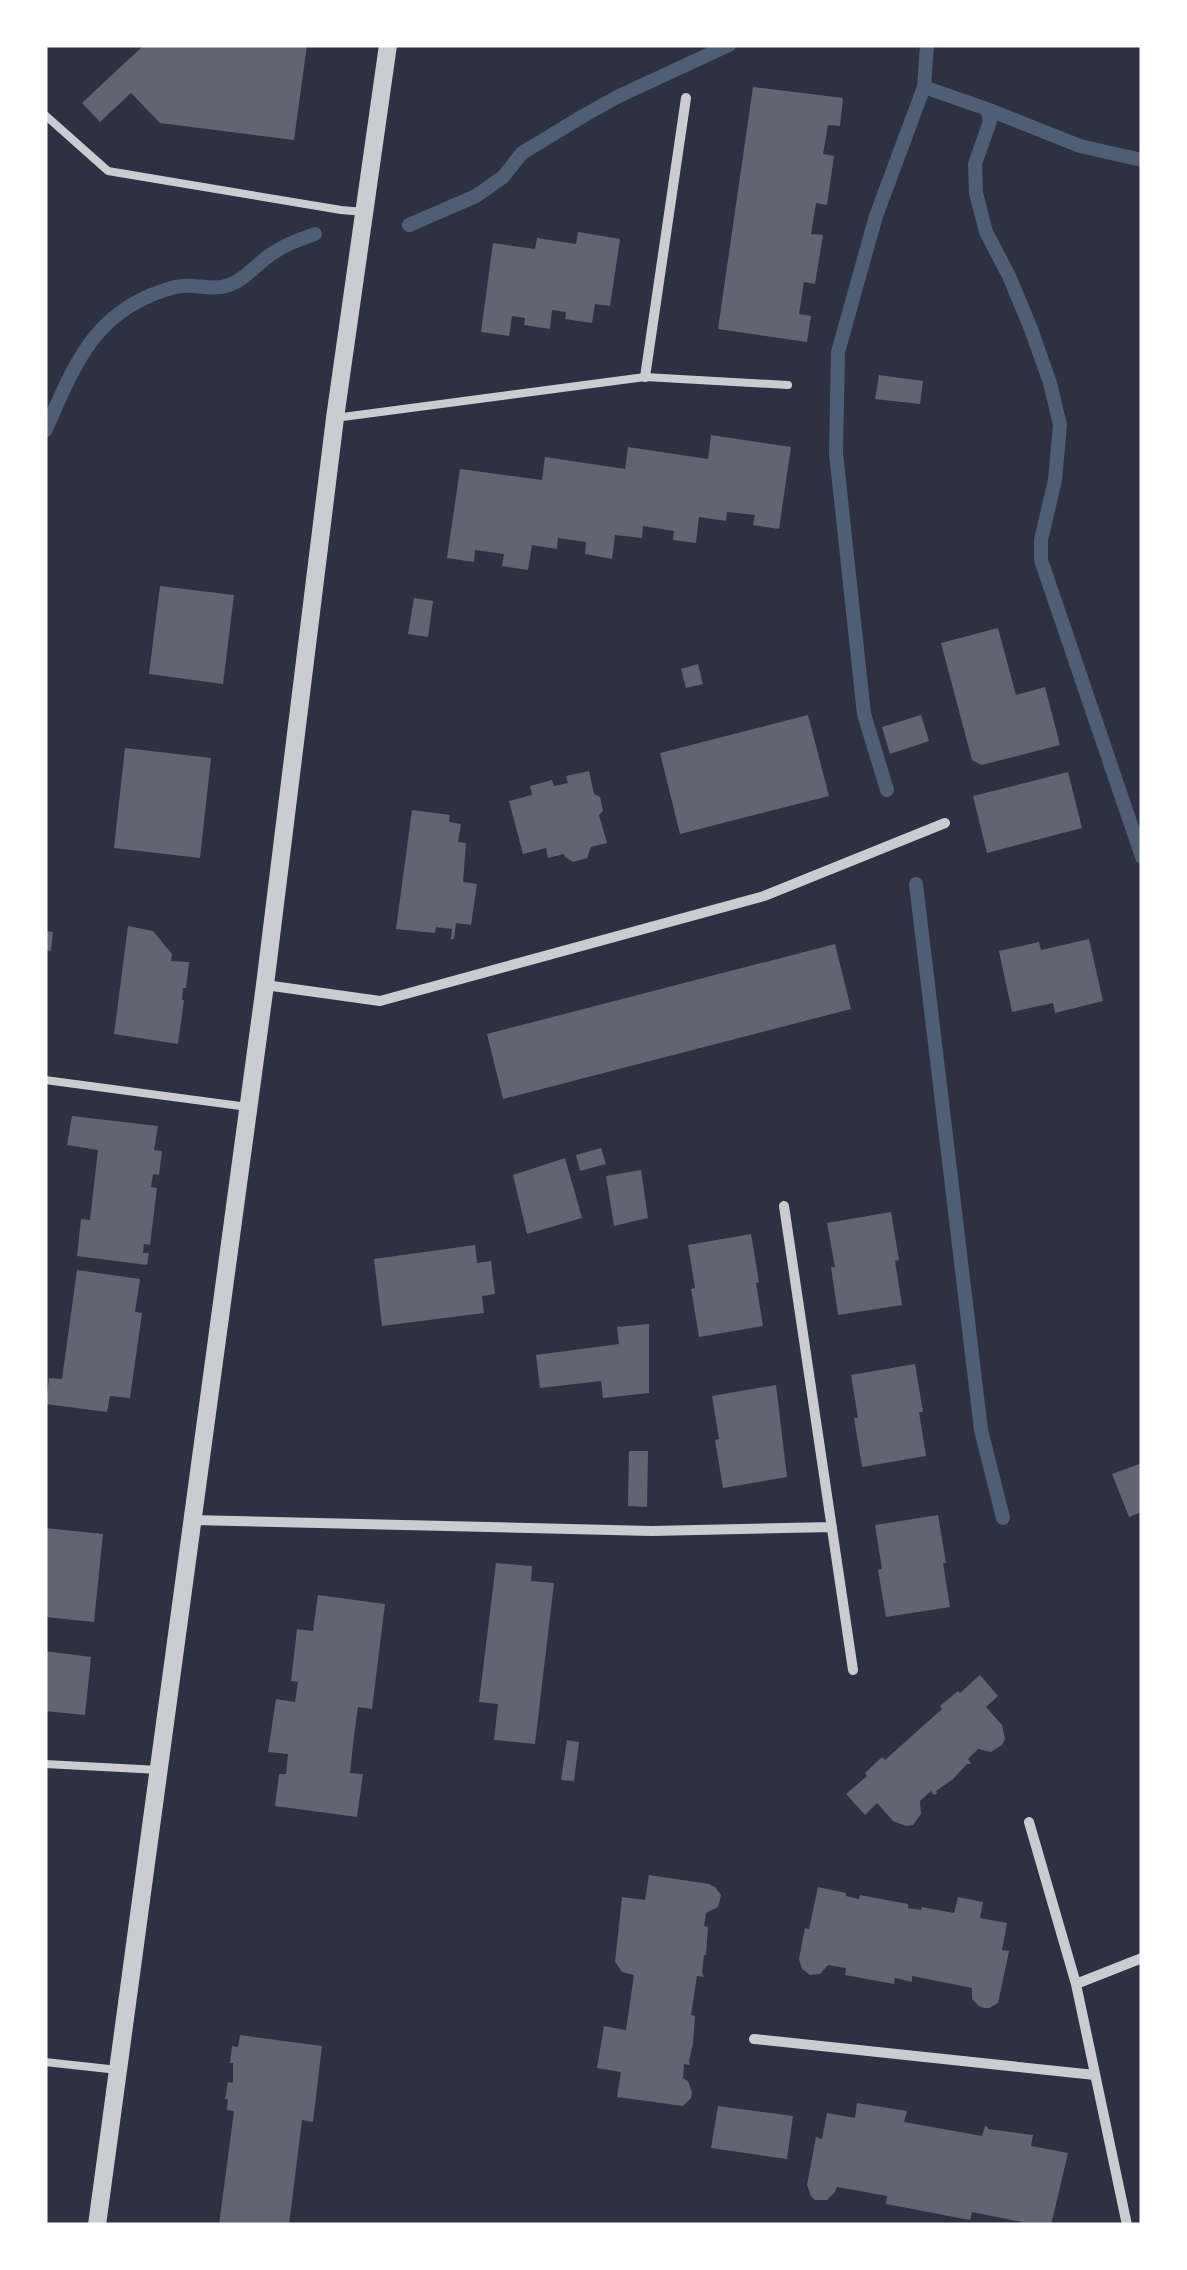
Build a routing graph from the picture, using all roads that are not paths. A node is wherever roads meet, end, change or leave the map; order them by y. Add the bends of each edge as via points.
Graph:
1 (388, 45) edge
2 (686, 98) dead end
3 (45, 115) edge
4 (364, 212) junction
5 (645, 378) junction
6 (788, 385) dead end
7 (335, 418) junction
8 (945, 823) dead end
9 (265, 985) junction
10 (45, 1080) edge
11 (248, 1107) junction
12 (784, 1206) dead end
13 (192, 1520) junction
14 (832, 1527) junction
15 (853, 1670) dead end
16 (45, 1764) edge
17 (158, 1770) junction
18 (1029, 1822) dead end
19 (1142, 1958) edge
20 (1076, 1984) junction
21 (754, 2038) dead end
22 (45, 2062) edge
23 (118, 2070) junction
24 (1095, 2074) junction
25 (97, 2225) edge
26 (1126, 2225) edge

1 - 4 street
2 - 5 street
3 - 4 lane via 108,171
4 - 7 street
5 - 6 lane
5 - 7 lane
7 - 9 street
8 - 9 street via 764,896 380,1001
9 - 11 street
10 - 11 lane
11 - 13 street
12 - 14 street
13 - 14 street via 652,1531
13 - 17 street
14 - 15 street
16 - 17 lane
17 - 23 street
18 - 20 street
19 - 20 street
20 - 24 street
21 - 24 street
22 - 23 lane
23 - 25 street
24 - 26 street

